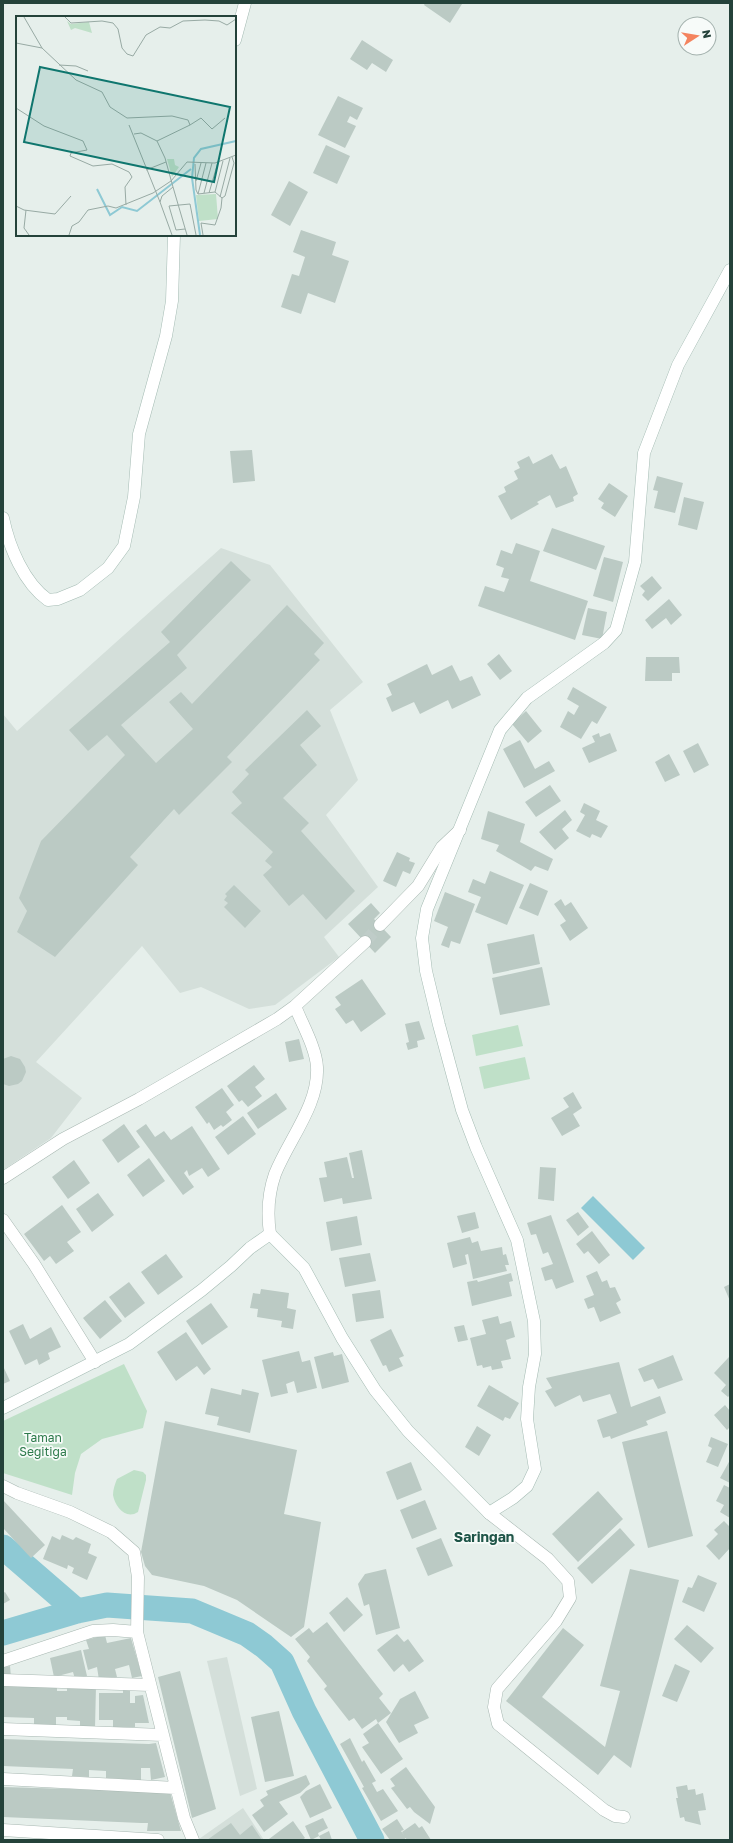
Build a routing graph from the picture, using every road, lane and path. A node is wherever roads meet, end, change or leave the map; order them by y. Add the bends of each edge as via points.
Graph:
1 (246, 3) edge
2 (236, 37) edge
3 (174, 236) edge
4 (730, 270) edge
5 (3, 518) edge
6 (460, 830) junction
7 (380, 925) tunnel mouth
8 (365, 942) tunnel mouth
9 (295, 1006) junction
10 (3, 1178) edge
11 (3, 1220) edge
12 (270, 1234) junction
13 (95, 1362) junction
14 (3, 1408) edge
15 (3, 1486) edge
16 (489, 1513) junction
17 (137, 1627) junction
18 (3, 1661) edge
19 (3, 1680) edge
20 (150, 1685) junction
21 (3, 1729) edge
22 (163, 1735) junction
23 (3, 1779) edge
24 (176, 1788) junction
25 (624, 1817) dead end
26 (3, 1830) edge
27 (158, 1840) edge
28 (194, 1840) edge

1 - 2 street
3 - 5 street via 166,336 139,434 134,497 124,546 108,568 80,590 58,599 48,600 37,593 25,572 12,548
4 - 6 street via 678,365 644,453 635,562 616,630 604,643 527,698 500,730
6 - 7 street via 442,847 418,886
6 - 16 street via 427,909 422,938 426,971 462,1110 517,1240 534,1321 535,1354 527,1419 535,1469 527,1486
8 - 9 street
9 - 10 street via 139,1099 63,1139
9 - 12 street via 312,1046 317,1066 313,1099 275,1174 267,1211
11 - 13 street via 34,1264
12 - 13 street via 202,1290 129,1344
12 - 16 street via 304,1268 342,1338 375,1390 408,1431
13 - 14 street
15 - 17 street via 70,1512 111,1532 134,1552 138,1577
16 - 25 street via 553,1565 568,1581 570,1598 556,1621 497,1689 494,1707 498,1724 604,1810 615,1816
17 - 18 street via 93,1631
17 - 20 street
19 - 20 street
20 - 22 street
21 - 22 street
22 - 24 street
23 - 24 street
24 - 28 street via 184,1818
26 - 27 street

